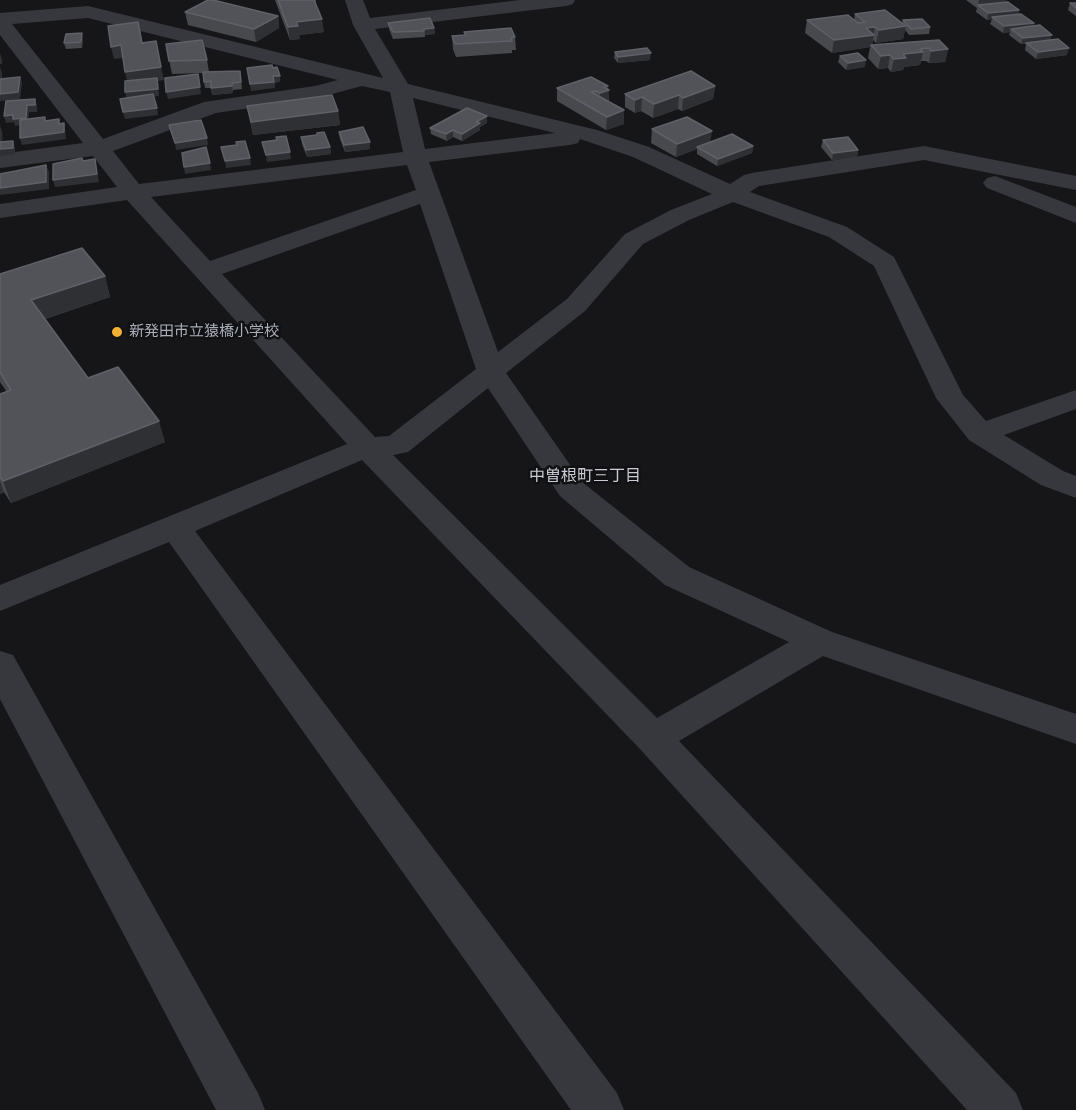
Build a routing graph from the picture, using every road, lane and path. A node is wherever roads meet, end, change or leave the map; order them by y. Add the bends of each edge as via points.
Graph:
1 (3, 0) edge
2 (566, 0) edge
3 (0, 9) edge
4 (358, 13) edge
5 (0, 20) edge
6 (361, 79) junction
7 (400, 89) junction
8 (589, 135) junction
9 (99, 148) junction
10 (924, 153) junction
11 (416, 157) junction
12 (0, 161) edge
13 (1076, 183) edge
14 (133, 192) junction
15 (429, 193) junction
16 (732, 194) junction
17 (0, 211) edge
18 (1076, 216) edge
19 (206, 271) junction
20 (490, 372) junction
21 (1076, 399) edge
22 (980, 433) junction
23 (367, 447) junction
24 (1076, 488) edge
25 (175, 527) junction
26 (0, 600) edge
27 (820, 641) junction
28 (0, 665) edge
29 (1076, 729) edge
30 (653, 738) junction
31 (241, 1110) edge
32 (600, 1110) edge
33 (999, 1110) edge

1 - 3 street
2 - 4 street
4 - 7 street
5 - 6 street via 88,12
5 - 9 street
6 - 7 street
6 - 9 street via 317,92 212,107
7 - 8 street
7 - 11 street
8 - 11 street
8 - 16 street via 641,152
9 - 12 street
9 - 14 street
10 - 13 street
10 - 16 street via 752,180
10 - 18 street
11 - 14 street
11 - 15 street
14 - 17 street
14 - 19 street
15 - 19 street
15 - 20 street
16 - 20 street via 634,239 576,305
16 - 22 street via 838,232 885,262 950,398
19 - 23 street
20 - 23 street via 397,445
20 - 27 street via 571,489 677,576
21 - 22 street
22 - 24 street via 1052,478
23 - 25 street
23 - 30 street
25 - 26 street
25 - 32 street
27 - 29 street
27 - 30 street
28 - 31 street
30 - 33 street

